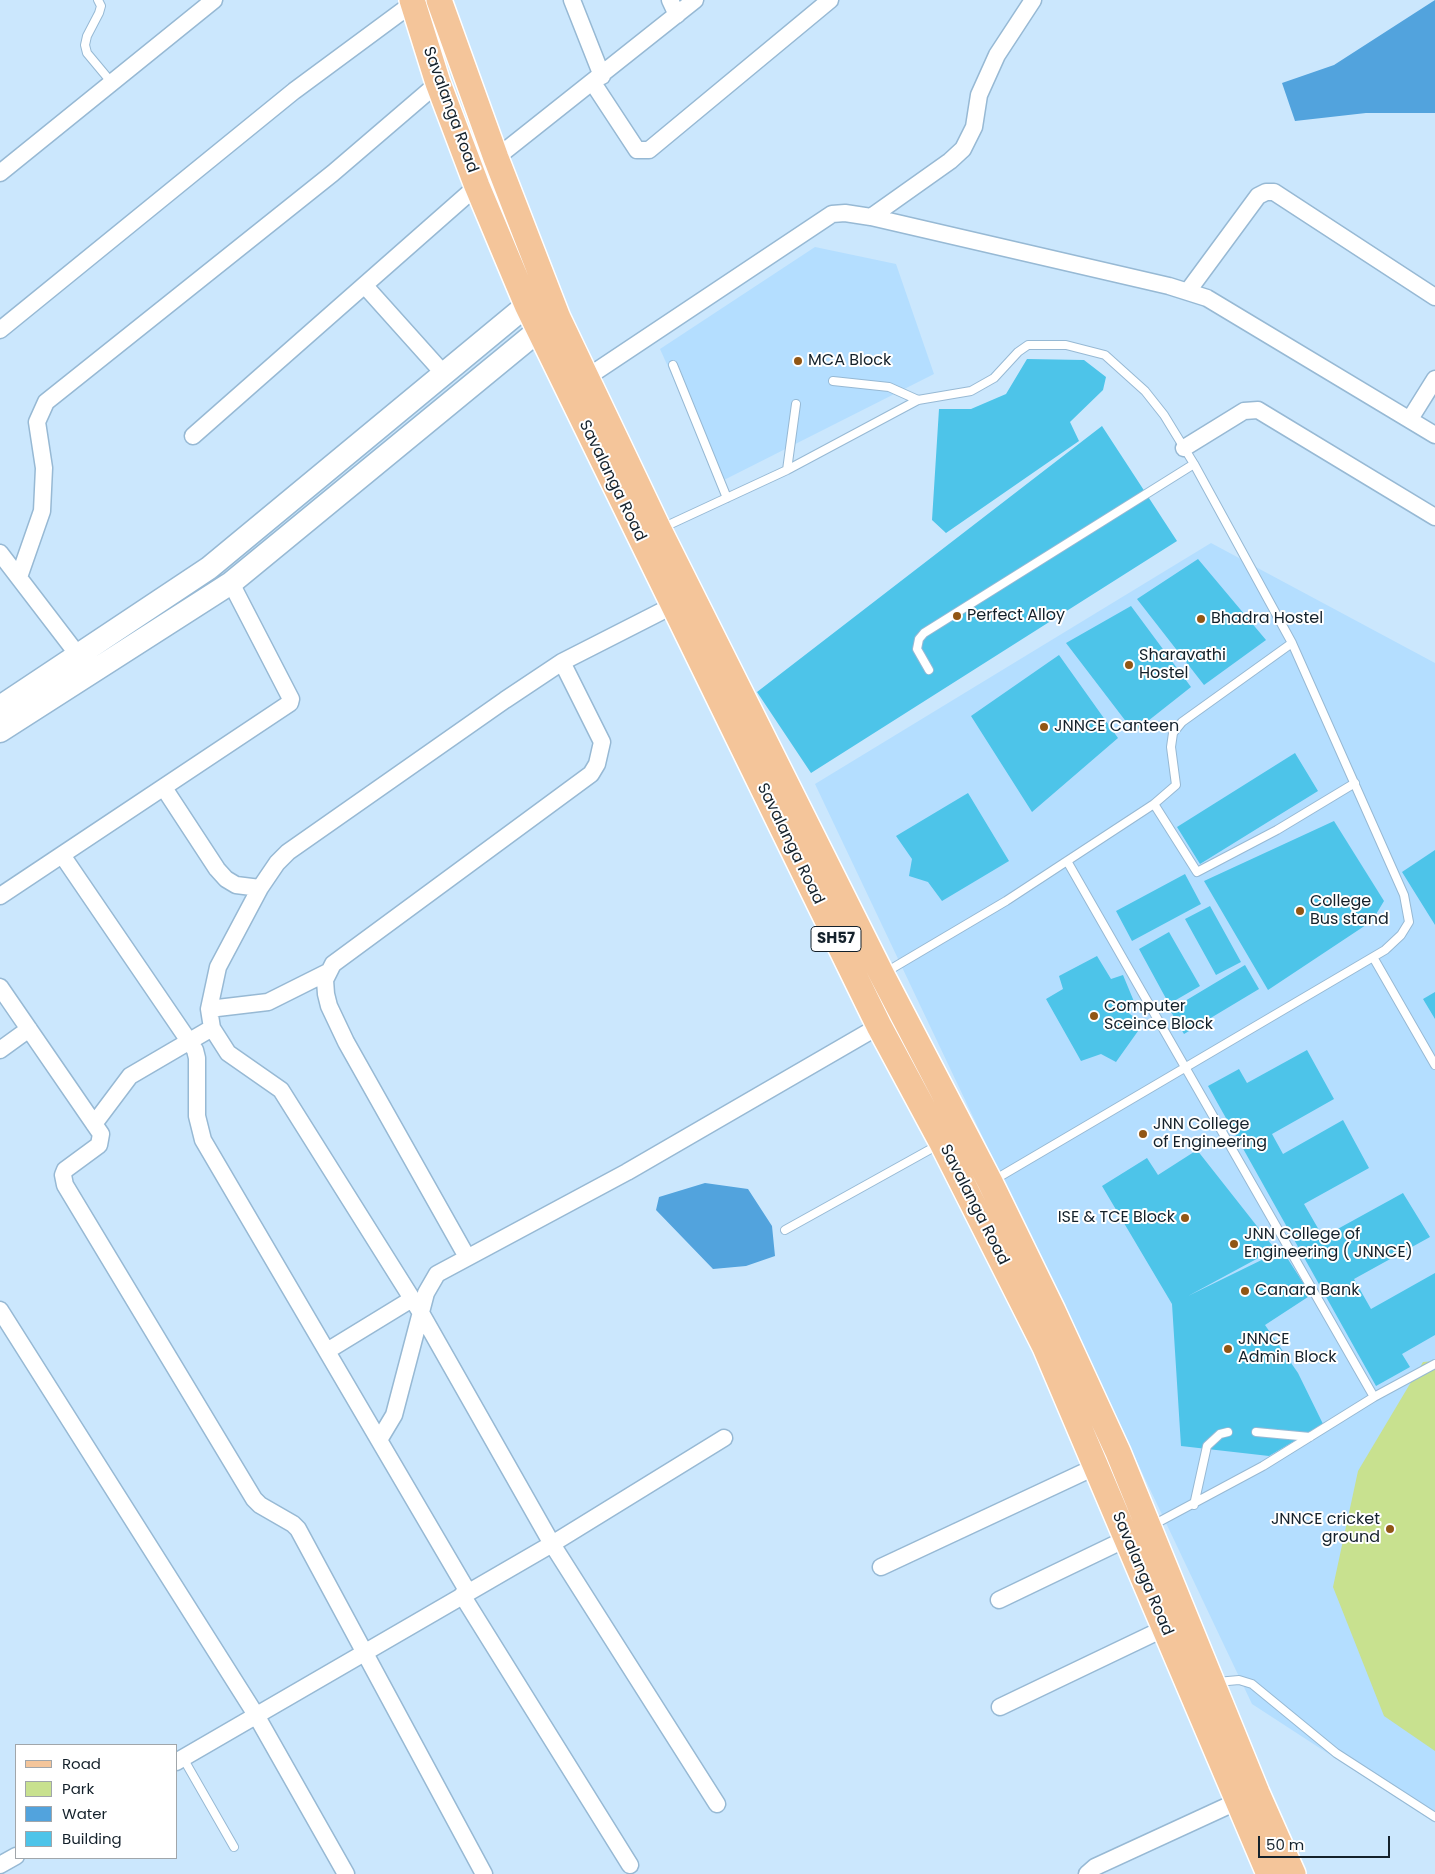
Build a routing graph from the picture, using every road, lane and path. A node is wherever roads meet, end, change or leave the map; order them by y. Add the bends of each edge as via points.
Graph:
1 (98, 0) edge
2 (214, 0) edge
3 (572, 0) edge
4 (695, 0) edge
5 (830, 0) edge
6 (1033, 0) edge
7 (443, 1) edge
8 (413, 2) edge
9 (674, 7) edge
10 (597, 79) junction
11 (112, 83) junction
12 (438, 83) junction
13 (496, 158) junction
14 (0, 173) edge
15 (478, 186) junction
16 (871, 217) junction
17 (366, 286) junction
18 (547, 291) junction
19 (1188, 291) junction
20 (1435, 297) edge
21 (527, 305) junction
22 (548, 324) junction
23 (0, 330) edge
24 (673, 365) dead end
25 (444, 374) junction
26 (586, 378) junction
27 (1435, 379) edge
28 (833, 381) dead end
29 (918, 400) junction
30 (796, 404) dead end
31 (1410, 419) junction
32 (1435, 435) edge
33 (193, 436) dead end
34 (1184, 448) junction
35 (1194, 464) junction
36 (787, 470) junction
37 (727, 498) junction
38 (1435, 517) edge
39 (649, 535) junction
40 (0, 553) edge
41 (19, 577) junction
42 (232, 583) junction
43 (674, 605) junction
44 (1292, 643) junction
45 (78, 655) junction
46 (562, 662) junction
47 (929, 670) dead end
48 (0, 707) edge
49 (0, 731) edge
50 (1355, 783) junction
51 (164, 788) junction
52 (1154, 804) junction
53 (62, 855) junction
54 (1067, 861) junction
55 (260, 888) junction
56 (0, 896) edge
57 (1373, 957) junction
58 (328, 972) junction
59 (882, 975) junction
60 (0, 987) edge
61 (209, 1009) junction
62 (879, 1026) junction
63 (212, 1028) junction
64 (29, 1029) junction
65 (190, 1042) junction
66 (0, 1050) edge
67 (1435, 1065) edge
68 (1185, 1066) junction
69 (94, 1124) junction
70 (942, 1143) junction
71 (979, 1188) junction
72 (785, 1230) dead end
73 (467, 1257) junction
74 (412, 1299) junction
75 (0, 1310) edge
76 (421, 1313) junction
77 (327, 1351) junction
78 (1435, 1364) edge
79 (1374, 1397) junction
80 (1228, 1432) dead end
81 (1256, 1432) dead end
82 (1310, 1436) junction
83 (724, 1438) dead end
84 (379, 1440) junction
85 (1097, 1466) junction
86 (1194, 1505) junction
87 (1138, 1533) junction
88 (552, 1544) junction
89 (881, 1567) dead end
90 (465, 1594) junction
91 (999, 1600) dead end
92 (1165, 1628) junction
93 (364, 1651) junction
94 (1212, 1683) junction
95 (1000, 1707) dead end
96 (256, 1714) junction
97 (180, 1760) edge
98 (1247, 1797) junction
99 (717, 1804) dead end
100 (1435, 1816) edge
101 (234, 1847) dead end
102 (15, 1857) edge
103 (0, 1865) edge
104 (630, 1865) dead end
105 (346, 1874) edge
106 (484, 1874) edge
107 (1087, 1874) edge
108 (1269, 1874) edge
109 (1293, 1874) edge

1 - 11 lane via 100,13 85,45 87,54
2 - 11 street
3 - 10 street
4 - 9 street
5 - 10 street via 649,150 637,150
6 - 16 street via 997,55 979,95 974,127 963,149
7 - 13 main road, Savalanga Road / SH57
8 - 12 main road, Savalanga Road / SH57
8 - 23 street via 294,91
9 - 10 street
10 - 13 street
11 - 14 street
12 - 15 main road, Savalanga Road / SH57
12 - 41 street via 333,173 46,402 36,422 44,468 42,511
13 - 18 main road, Savalanga Road / SH57
15 - 17 street
15 - 21 main road, Savalanga Road / SH57
16 - 19 street
16 - 26 street via 832,214
17 - 25 street
17 - 33 street
18 - 21 street
18 - 22 main road, Savalanga Road / SH57
19 - 20 street via 1258,196 1274,192
19 - 31 street via 1207,298
21 - 22 main road, Savalanga Road / SH57
21 - 25 street
22 - 26 main road, Savalanga Road / SH57
22 - 39 main road, Savalanga Road / SH57
22 - 42 street
24 - 37 lane
25 - 45 street via 209,568
26 - 39 main road, Savalanga Road / SH57
27 - 31 street
28 - 29 lane via 889,387
29 - 34 lane via 971,391 994,378 1028,345 1066,345 1105,354 1145,391 1164,414
29 - 36 lane
30 - 36 lane
31 - 32 street
34 - 35 lane
34 - 38 street via 1244,411 1258,410
35 - 44 lane
35 - 47 lane via 924,633 917,649
36 - 37 lane
37 - 39 lane
39 - 43 main road, Savalanga Road / SH57
39 - 59 main road, Savalanga Road / SH57
40 - 41 street
41 - 45 street
42 - 49 street
42 - 51 street via 291,699 290,703
43 - 46 street
43 - 62 main road, Savalanga Road / SH57
44 - 50 lane
44 - 52 lane via 1182,722 1173,733 1171,747 1176,786
45 - 48 street
46 - 55 street via 288,852
46 - 58 street via 602,742 598,764 591,774 333,964
50 - 52 lane via 1277,830 1197,872
50 - 57 lane via 1404,895 1409,922 1396,940
51 - 53 street
51 - 55 street via 226,879 236,885
52 - 54 lane
53 - 56 street
53 - 65 street
54 - 59 lane
54 - 68 lane
55 - 61 street via 218,967
57 - 67 lane
57 - 68 lane
58 - 61 street via 268,1002
58 - 73 street via 326,994 346,1042
59 - 71 main road, Savalanga Road / SH57
60 - 64 street
61 - 63 street
62 - 70 main road, Savalanga Road / SH57
62 - 73 street via 627,1172
63 - 65 street
63 - 74 street via 228,1053 281,1090
64 - 66 street
64 - 69 street
65 - 69 street via 130,1076
65 - 77 street via 197,1058 197,1116 203,1140
68 - 71 lane
68 - 79 lane
69 - 93 street via 101,1140 65,1170 65,1185 254,1499 298,1529
70 - 71 main road, Savalanga Road / SH57
70 - 72 lane
71 - 85 main road, Savalanga Road / SH57
71 - 87 main road, Savalanga Road / SH57 via 1118,1452
73 - 76 street via 437,1274 426,1293
74 - 76 street
74 - 77 street
75 - 96 street
76 - 84 street via 394,1415
76 - 88 street
77 - 84 street
78 - 79 lane
79 - 82 lane
80 - 86 lane via 1220,1434 1207,1446
81 - 82 lane
82 - 86 lane
83 - 88 street
84 - 90 street
85 - 87 main road, Savalanga Road / SH57
85 - 89 street
86 - 87 lane
87 - 91 street
87 - 92 main road, Savalanga Road / SH57
87 - 94 main road, Savalanga Road / SH57
88 - 90 street
88 - 99 street
90 - 93 street
90 - 104 street
92 - 95 street
92 - 98 main road, Savalanga Road / SH57
93 - 96 street
93 - 106 street
94 - 98 main road, Savalanga Road / SH57
94 - 100 lane via 1239,1680 1252,1684 1336,1753
96 - 97 street
96 - 105 street
97 - 101 lane
98 - 107 street via 1095,1867
98 - 108 main road, Savalanga Road / SH57
98 - 109 main road, Savalanga Road / SH57
102 - 103 street

